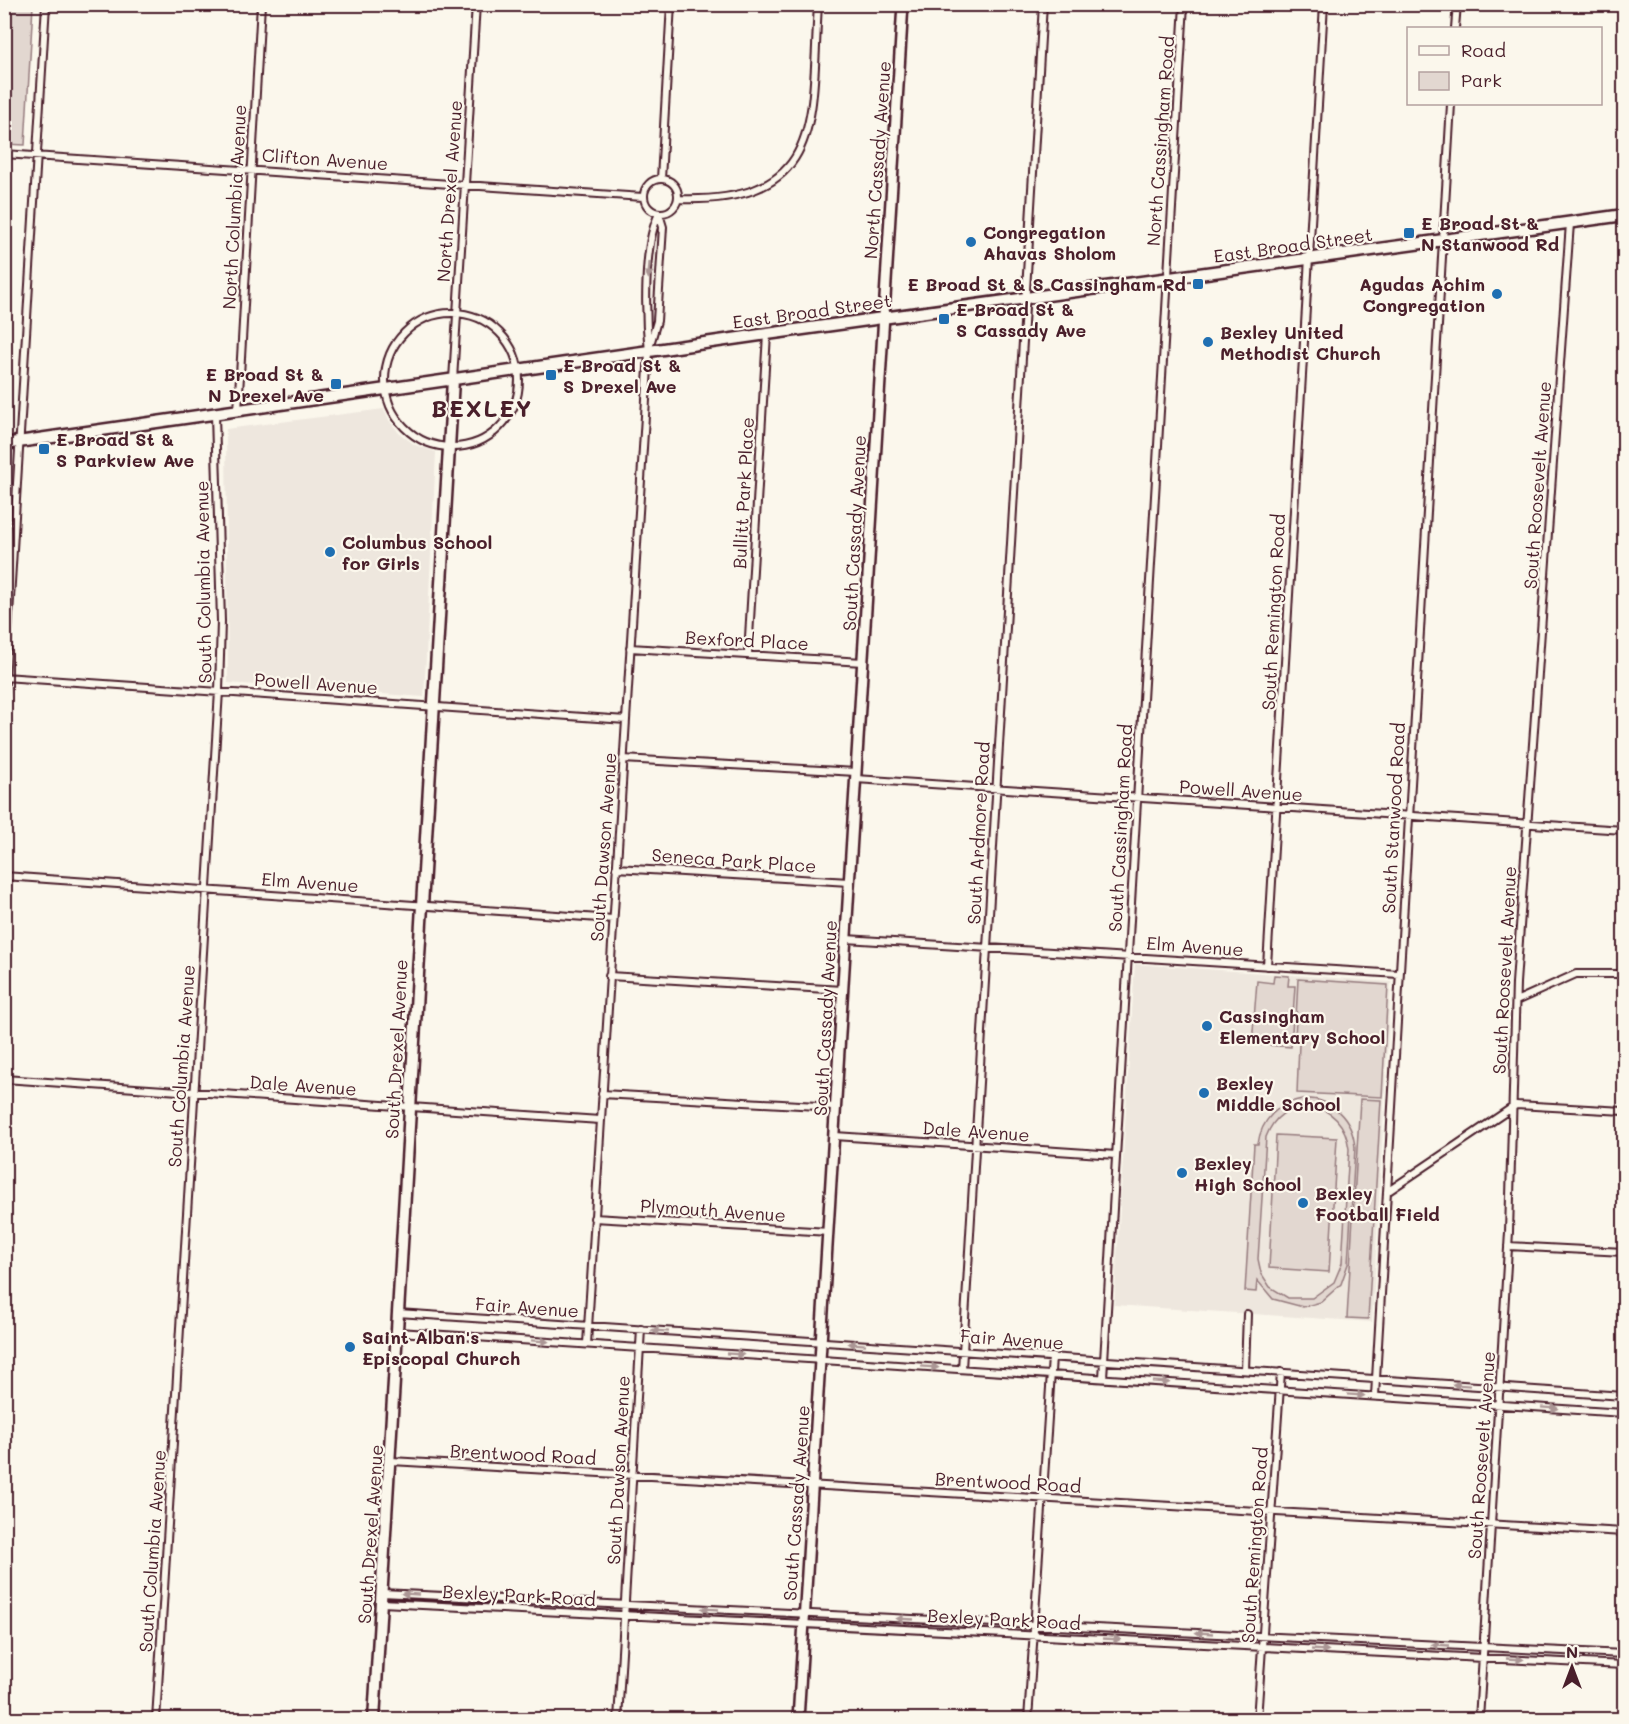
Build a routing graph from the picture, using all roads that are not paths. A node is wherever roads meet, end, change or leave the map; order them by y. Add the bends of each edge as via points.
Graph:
1 (46, 4) edge
2 (261, 4) edge
3 (476, 4) edge
4 (671, 4) edge
5 (818, 4) edge
6 (903, 4) edge
7 (1043, 4) edge
8 (1184, 4) edge
9 (1324, 4) edge
10 (1457, 4) edge
11 (1455, 27) edge
12 (1450, 105) edge
13 (4, 154) edge
14 (37, 156) junction
15 (251, 169) junction
16 (660, 179) junction
17 (465, 184) junction
18 (643, 197) junction
19 (678, 199) junction
20 (660, 214) junction
21 (1624, 215) edge
22 (1570, 223) junction
23 (1442, 241) junction
24 (1309, 259) junction
25 (1167, 279) junction
26 (1025, 298) junction
27 (457, 313) junction
28 (883, 318) junction
29 (767, 334) junction
30 (648, 352) junction
31 (518, 370) junction
32 (453, 380) junction
33 (386, 389) junction
34 (238, 411) junction
35 (214, 415) junction
36 (20, 442) junction
37 (4, 444) edge
38 (449, 447) junction
39 (630, 648) junction
40 (748, 654) junction
41 (862, 662) junction
42 (5, 677) edge
43 (219, 691) junction
44 (4, 698) edge
45 (433, 706) junction
46 (626, 720) junction
47 (623, 759) junction
48 (856, 776) junction
49 (996, 788) junction
50 (1136, 797) junction
51 (1276, 807) junction
52 (1408, 816) junction
53 (1528, 824) junction
54 (1624, 830) edge
55 (616, 868) junction
56 (4, 876) edge
57 (849, 882) junction
58 (207, 890) junction
59 (421, 906) junction
60 (613, 919) junction
61 (846, 939) junction
62 (987, 948) junction
63 (1127, 957) junction
64 (1267, 966) junction
65 (1399, 974) junction
66 (1624, 974) edge
67 (609, 976) junction
68 (843, 990) junction
69 (1516, 1000) junction
70 (4, 1078) edge
71 (195, 1092) junction
72 (602, 1094) junction
73 (409, 1107) junction
74 (836, 1107) junction
75 (1511, 1107) junction
76 (1624, 1111) edge
77 (600, 1120) junction
78 (835, 1136) junction
79 (975, 1145) junction
80 (1116, 1155) junction
81 (1387, 1192) junction
82 (594, 1218) junction
83 (829, 1232) junction
84 (1508, 1246) junction
85 (1624, 1252) edge
86 (398, 1313) junction
87 (1246, 1314) dead end
88 (588, 1326) junction
89 (641, 1329) junction
90 (398, 1332) junction
91 (823, 1342) junction
92 (587, 1344) junction
93 (640, 1348) junction
94 (963, 1351) junction
95 (1052, 1357) junction
96 (822, 1360) junction
97 (1104, 1361) junction
98 (962, 1369) junction
99 (1245, 1370) junction
100 (1281, 1372) junction
101 (1051, 1375) junction
102 (1103, 1378) junction
103 (1376, 1379) junction
104 (1501, 1387) junction
105 (1280, 1390) junction
106 (1375, 1396) junction
107 (1624, 1396) edge
108 (1500, 1405) junction
109 (1624, 1413) edge
110 (391, 1461) junction
111 (634, 1475) junction
112 (813, 1486) junction
113 (1042, 1499) junction
114 (1270, 1512) junction
115 (1492, 1524) junction
116 (1624, 1532) edge
117 (382, 1598) junction
118 (625, 1605) junction
119 (624, 1615) junction
120 (804, 1619) junction
121 (1035, 1625) junction
122 (1034, 1635) junction
123 (1263, 1636) junction
124 (1262, 1647) junction
125 (1483, 1647) junction
126 (1624, 1654) edge
127 (1482, 1658) junction
128 (1624, 1665) edge
129 (156, 1719) edge
130 (374, 1719) edge
131 (618, 1719) edge
132 (798, 1719) edge
133 (1029, 1719) edge
134 (1257, 1719) edge
135 (1479, 1719) edge

1 - 14 street
2 - 15 street, North Columbia Avenue
3 - 17 street, North Drexel Avenue
4 - 16 street
5 - 19 street via 811,115 802,147 792,161 783,173 753,192 721,200
6 - 28 street, North Cassady Avenue
7 - 26 street, South Ardmore Road
8 - 25 street, North Cassingham Road
9 - 24 street, South Remington Road
10 - 11 street
12 - 23 street, South Stanwood Road
13 - 14 street, Clifton Avenue
14 - 15 street, Clifton Avenue
14 - 36 street
15 - 17 street, Clifton Avenue
15 - 34 street, North Columbia Avenue
16 - 18 street via 650,182
16 - 19 street via 676,188
17 - 18 street, Clifton Avenue
17 - 27 street, North Drexel Avenue
18 - 20 street via 647,207
19 - 20 street via 672,209
20 - 30 street via 663,227 657,321
20 -> 30 street via 652,227 645,320
21 - 22 main road, East Broad Street
22 - 23 main road, East Broad Street
22 - 53 street, South Roosevelt Avenue
23 - 24 main road, East Broad Street
23 - 52 street, South Stanwood Road
24 - 25 main road, East Broad Street
24 - 51 street, South Remington Road
25 - 26 main road, East Broad Street
25 - 50 street, South Cassingham Road
26 - 28 main road, East Broad Street
26 - 49 street, South Ardmore Road
27 - 31 street via 481,320 497,331 511,349
27 - 32 street, North Drexel Avenue
27 - 33 street via 428,317 403,334 388,360
28 - 29 main road, East Broad Street
28 - 41 street, South Cassady Avenue
29 - 30 main road, East Broad Street
29 - 40 street, Bullitt Park Place
30 - 31 main road, East Broad Street
30 - 39 street, South Dawson Avenue
31 - 32 main road, East Broad Street
31 - 38 street via 517,398 496,431 476,442
32 - 33 main road, East Broad Street
32 - 38 main road, South Drexel Avenue
33 - 34 main road, East Broad Street
33 - 38 street via 393,412 407,429 426,442
34 - 35 main road, East Broad Street
35 - 36 main road, East Broad Street
35 - 43 street, South Columbia Avenue via 221,621
36 - 37 main road, East Broad Street
36 - 42 street
38 - 45 main road, South Drexel Avenue
39 - 40 street, Bexford Place
39 - 46 street, South Dawson Avenue
40 - 41 street, Bexford Place
41 - 48 street, South Cassady Avenue
42 - 43 street, Powell Avenue
42 - 44 street
43 - 45 street, Powell Avenue
43 - 58 street, South Columbia Avenue
45 - 46 street, Powell Avenue
45 - 59 main road, South Drexel Avenue
46 - 47 street, South Dawson Avenue
47 - 48 street, Powell Avenue
47 - 55 street, South Dawson Avenue
48 - 49 street, Powell Avenue
48 - 57 street, South Cassady Avenue
49 - 50 street, Powell Avenue
49 - 62 street, South Ardmore Road
50 - 51 street, Powell Avenue
50 - 63 street, South Cassingham Road
51 - 52 street, Powell Avenue
51 - 64 street, South Remington Road
52 - 53 street, Powell Avenue
52 - 65 street, South Stanwood Road
53 - 54 street, Powell Avenue
53 - 69 street, South Roosevelt Avenue
55 - 57 street, Seneca Park Place
55 - 60 street, South Dawson Avenue
56 - 58 street, Elm Avenue
57 - 61 street, South Cassady Avenue
58 - 59 street, Elm Avenue
58 - 71 street, South Columbia Avenue
59 - 60 street, Elm Avenue
59 - 73 main road, South Drexel Avenue
60 - 67 street, South Dawson Avenue
61 - 62 street, Elm Avenue
61 - 68 street, South Cassady Avenue
62 - 63 street, Elm Avenue
62 - 79 street, South Ardmore Road
63 - 64 street, Elm Avenue
63 - 80 street, South Cassingham Road
64 - 65 street, Elm Avenue
65 - 81 street, South Stanwood Road
66 - 69 street via 1576,974
67 - 68 street
67 - 72 street, South Dawson Avenue
68 - 74 street, South Cassady Avenue
69 - 75 street, South Roosevelt Avenue
70 - 71 street, Dale Avenue
71 - 73 street, Dale Avenue
71 - 129 street, South Columbia Avenue
72 - 74 street
72 - 77 street, South Dawson Avenue
73 - 77 street, Dale Avenue
73 - 86 main road, South Drexel Avenue
74 - 78 street, South Cassady Avenue
75 - 76 street
75 - 81 street
75 - 84 street, South Roosevelt Avenue
77 - 82 street, South Dawson Avenue
78 - 79 street, Dale Avenue
78 - 83 street, South Cassady Avenue
79 - 80 street, Dale Avenue
79 - 94 street, South Ardmore Road
80 - 97 street, South Cassingham Road
81 - 103 street, South Stanwood Road
82 - 83 street, Plymouth Avenue
82 - 88 street, South Dawson Avenue
83 - 91 street, South Cassady Avenue
84 - 85 street
84 - 104 street, South Roosevelt Avenue
86 - 88 street, Fair Avenue
86 - 90 main road, South Drexel Avenue
87 - 99 street
88 - 89 street, Fair Avenue
88 - 92 street, South Dawson Avenue
91 -> 89 street, Fair Avenue
89 - 93 street, South Dawson Avenue
90 -> 92 street, Fair Avenue
90 - 110 main road, South Drexel Avenue
94 -> 91 street, Fair Avenue
91 - 96 street, South Cassady Avenue
92 - 93 street, Fair Avenue
93 -> 96 street, Fair Avenue
93 - 111 street, South Dawson Avenue
94 - 95 street, Fair Avenue
94 - 98 street, South Ardmore Road
95 - 97 street, Fair Avenue
95 - 101 street
96 -> 98 street, Fair Avenue
96 - 112 street, South Cassady Avenue
97 - 99 street, Fair Avenue
97 - 102 street, South Cassingham Road
98 - 101 street, Fair Avenue
99 - 100 street, Fair Avenue
100 - 103 street, Fair Avenue
100 - 105 street, South Remington Road
101 - 102 street, Fair Avenue
101 - 113 street
102 -> 105 street, Fair Avenue
104 -> 103 street, Fair Avenue
103 - 106 street, South Stanwood Road
104 - 107 street, Fair Avenue
104 - 108 street, South Roosevelt Avenue
105 -> 106 street, Fair Avenue
105 - 114 street, South Remington Road
106 - 108 street, Fair Avenue
108 -> 109 street, Fair Avenue
108 - 115 street, South Roosevelt Avenue
110 - 111 street, Brentwood Road
110 - 117 main road, South Drexel Avenue
111 - 112 street, Brentwood Road
111 - 118 street, South Dawson Avenue
112 - 113 street, Brentwood Road
112 - 120 street, South Cassady Avenue
113 - 114 street, Brentwood Road
113 - 121 street
114 - 115 street, Brentwood Road
114 - 123 street, South Remington Road
115 - 116 street, Brentwood Road
115 - 125 street, South Roosevelt Avenue
118 -> 117 street, Bexley Park Road
117 - 119 street, Bexley Park Road
117 - 130 main road, South Drexel Avenue
118 - 119 street, South Dawson Avenue
120 -> 118 street, Bexley Park Road
119 - 120 street, Bexley Park Road
119 - 131 street, South Dawson Avenue
121 -> 120 street, Bexley Park Road
120 - 122 street, Bexley Park Road
120 - 132 street, South Cassady Avenue
121 - 122 street
123 -> 121 street, Bexley Park Road
122 -> 124 street, Bexley Park Road
122 - 133 street
123 - 124 street, South Remington Road
125 -> 123 street, Bexley Park Road
124 -> 127 street, Bexley Park Road
124 - 134 street, South Remington Road
125 - 126 street, Bexley Park Road
125 - 127 street, South Roosevelt Avenue
127 -> 128 street, Bexley Park Road
127 - 135 street, South Roosevelt Avenue

